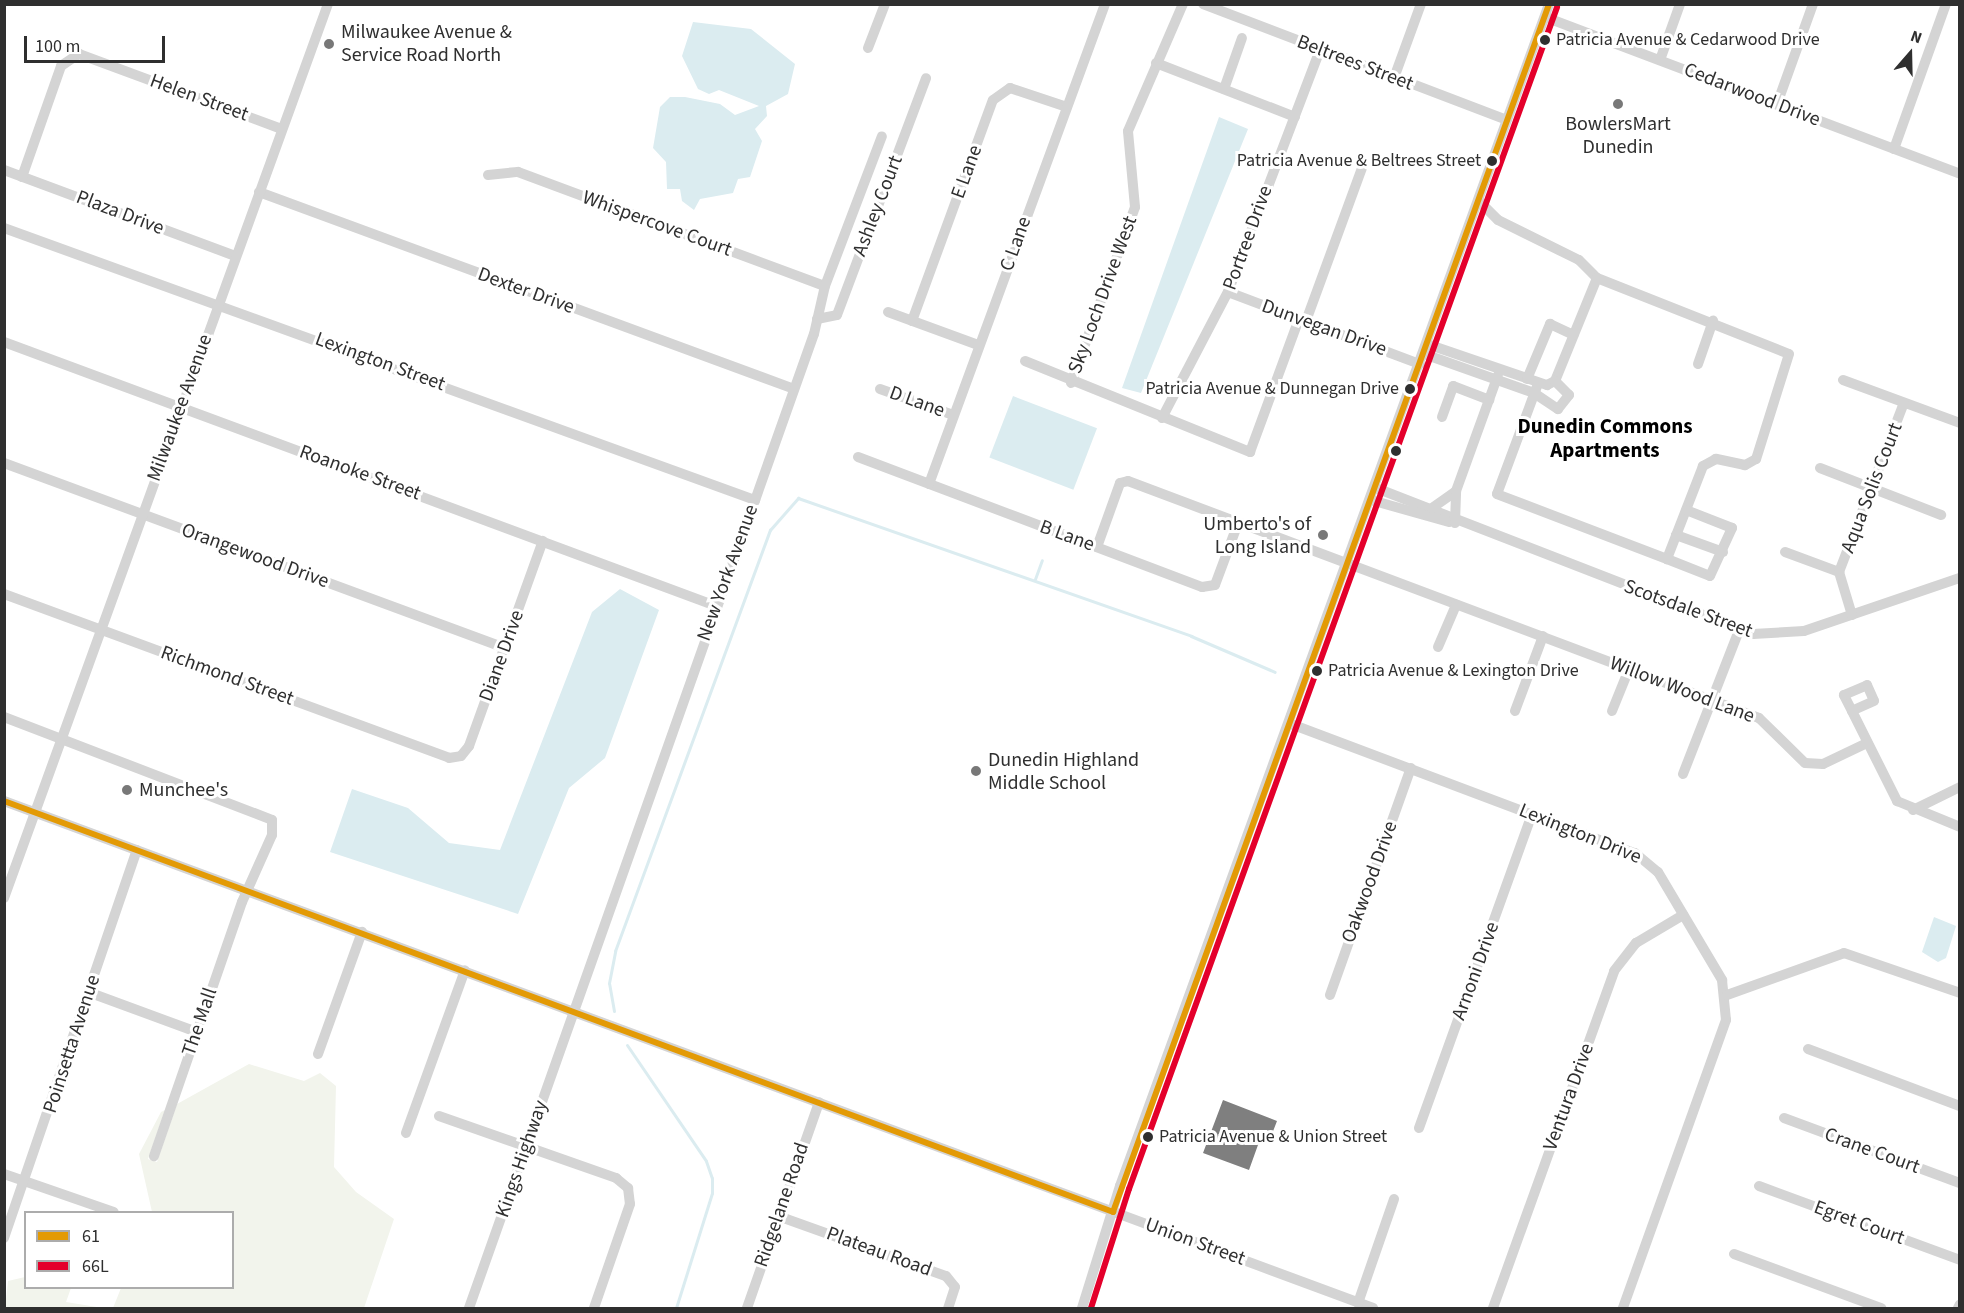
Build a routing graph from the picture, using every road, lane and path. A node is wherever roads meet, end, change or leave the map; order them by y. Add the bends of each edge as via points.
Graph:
1 (327, 4) edge
2 (885, 4) edge
3 (1106, 4) edge
4 (1183, 4) edge
5 (1203, 4) edge
6 (1421, 4) edge
7 (1550, 4) edge
8 (1680, 4) edge
9 (1813, 4) edge
10 (1946, 4) edge
11 (1229, 9) edge
12 (1545, 17) junction
13 (1242, 38) dead end
14 (868, 48) dead end
15 (1320, 50) junction
16 (1660, 60) junction
17 (1156, 63) junction
18 (926, 78) dead end
19 (1394, 78) junction
20 (1224, 89) junction
21 (1777, 104) junction
22 (1066, 107) junction
23 (1294, 117) junction
24 (1507, 120) junction
25 (282, 129) junction
26 (882, 136) dead end
27 (1894, 149) junction
28 (1363, 165) dead end
29 (4, 170) edge
30 (1959, 174) edge
31 (488, 175) dead end
32 (22, 177) junction
33 (259, 192) junction
34 (1479, 201) junction
35 (4, 228) edge
36 (235, 256) junction
37 (1597, 278) junction
38 (825, 286) junction
39 (1228, 292) junction
40 (218, 304) junction
41 (888, 312) dead end
42 (817, 319) junction
43 (1303, 320) junction
44 (912, 321) junction
45 (1713, 321) junction
46 (1574, 334) junction
47 (4, 342) edge
48 (978, 345) junction
49 (1424, 354) junction
50 (1025, 361) dead end
51 (1698, 364) dead end
52 (1498, 375) junction
53 (1843, 380) dead end
54 (1555, 381) junction
55 (1071, 383) junction
56 (1533, 386) junction
57 (794, 389) junction
58 (880, 389) dead end
59 (1489, 400) junction
60 (1904, 403) junction
61 (181, 407) junction
62 (953, 415) junction
63 (1442, 417) dead end
64 (1162, 418) junction
65 (1959, 423) edge
66 (858, 457) dead end
67 (4, 463) edge
68 (1820, 468) dead end
69 (929, 483) junction
70 (1376, 488) junction
71 (1872, 489) junction
72 (1456, 491) junction
73 (754, 500) junction
74 (1371, 500) junction
75 (1432, 508) junction
76 (1686, 510) junction
77 (141, 514) junction
78 (1941, 515) dead end
79 (1238, 523) junction
80 (1455, 523) junction
81 (1676, 535) junction
82 (543, 542) junction
83 (1097, 547) junction
84 (1723, 552) junction
85 (1785, 552) dead end
86 (1667, 560) junction
87 (1348, 565) junction
88 (1839, 572) junction
89 (1959, 578) edge
90 (4, 594) edge
91 (1456, 605) junction
92 (716, 606) junction
93 (1852, 615) junction
94 (100, 629) junction
95 (1740, 630) junction
96 (1543, 636) junction
97 (1438, 647) dead end
98 (505, 648) junction
99 (1629, 669) junction
100 (1713, 700) junction
101 (1515, 711) dead end
102 (1612, 711) dead end
103 (1852, 711) dead end
104 (4, 717) edge
105 (1291, 724) junction
106 (63, 739) junction
107 (1865, 744) junction
108 (449, 758) joint
109 (1411, 768) junction
110 (1683, 774) dead end
111 (1959, 788) edge
112 (4, 801) edge
113 (1913, 810) junction
114 (36, 813) junction
115 (1532, 814) junction
116 (1959, 827) edge
117 (137, 850) junction
118 (249, 890) junction
119 (4, 898) edge
120 (1683, 915) junction
121 (362, 932) junction
122 (465, 970) junction
123 (88, 992) junction
124 (1959, 993) edge
125 (1330, 995) dead end
126 (1727, 995) junction
127 (573, 1010) junction
128 (197, 1032) junction
129 (1808, 1050) dead end
130 (318, 1054) dead end
131 (819, 1102) junction
132 (1959, 1106) edge
133 (439, 1116) dead end
134 (1784, 1118) dead end
135 (1419, 1128) dead end
136 (406, 1133) dead end
137 (526, 1147) junction
138 (154, 1156) dead end
139 (4, 1174) edge
140 (26, 1181) junction
141 (1959, 1183) edge
142 (1759, 1186) dead end
143 (1394, 1199) dead end
144 (111, 1211) edge
145 (1113, 1212) junction
146 (778, 1216) junction
147 (4, 1238) edge
148 (1734, 1254) dead end
149 (1959, 1260) edge
150 (1358, 1303) junction
151 (469, 1308) edge
152 (594, 1308) edge
153 (747, 1308) edge
154 (948, 1308) edge
155 (1082, 1308) edge
156 (1373, 1308) edge
157 (1493, 1308) edge
158 (1623, 1308) edge
159 (1881, 1308) edge

1 - 25 street, Milwaukee Avenue
2 - 14 street
3 - 22 street, C Lane
4 - 17 street, Sky Loch Drive West
5 - 11 street, Beltrees Street
6 - 19 street
7 - 12 street
8 - 16 street
9 - 21 street
10 - 27 street
11 - 15 street, Beltrees Street
12 - 16 street, Cedarwood Drive
12 - 24 street
13 - 20 street
15 - 19 street, Beltrees Street
15 - 23 street, Portree Drive
16 - 21 street, Cedarwood Drive
17 - 20 street
17 - 55 street, Sky Loch Drive West via 1126,140 1135,207
18 - 42 street, Ashley Court via 837,315
19 - 24 street, Beltrees Street
20 - 23 street
21 - 27 street, Cedarwood Drive
22 - 44 street, E Lane via 1019,89 997,95
22 - 48 street, C Lane
23 - 39 street, Portree Drive
24 - 34 street
25 - 32 street, Helen Street via 79,54 61,66
25 - 33 street, Milwaukee Avenue
26 - 38 street, New York Avenue
27 - 30 street, Cedarwood Drive
28 - 43 street
29 - 32 street, Plaza Drive
31 - 38 street, Whispercove Court via 518,172
32 - 36 street, Plaza Drive
33 - 36 street, Milwaukee Avenue
33 - 57 street, Dexter Drive
34 - 37 street via 1498,220 1579,260
34 - 49 street
35 - 40 street, Lexington Street
36 - 40 street, Milwaukee Avenue
37 - 45 street
37 - 46 street
38 - 42 street, New York Avenue
39 - 43 street, Dunvegan Drive
39 - 64 street, Portree Drive
40 - 61 street, Milwaukee Avenue
40 - 73 street, Lexington Street
41 - 44 street
42 - 57 street, New York Avenue
43 - 49 street, Dunvegan Drive
43 - 64 street via 1250,452
44 - 48 street
45 - 51 street
45 - 76 street via 1783,348 1789,362 1756,459 1745,465 1709,462
46 - 54 street
46 - 56 street via 1550,324
47 - 61 street, Roanoke Street
48 - 62 street, C Lane
49 - 52 street, Dunvegan Drive
49 - 70 street
50 - 55 street
52 - 56 street, Dunvegan Drive
52 - 59 street
53 - 60 street
54 - 56 street
54 - 56 street via 1569,395 1562,408 1552,409
55 - 64 street
56 - 86 street via 1497,494
57 - 73 street, New York Avenue
58 - 62 street, D Lane
59 - 63 street via 1453,386
59 - 72 street
60 - 65 street
60 - 71 street, Aqua Solis Court
61 - 77 street, Milwaukee Avenue
61 - 82 street, Roanoke Street
62 - 69 street, C Lane
66 - 69 street, B Lane
67 - 77 street, Orangewood Drive
68 - 71 street
69 - 83 street, B Lane
70 - 74 street
70 - 75 street, Scotsdale Street
71 - 78 street
71 - 88 street, Aqua Solis Court
72 - 75 street
72 - 80 street
73 - 92 street, New York Avenue
74 - 80 street, Scotsdale Street
74 - 87 street
75 - 80 street, Scotsdale Street
76 - 81 street
76 - 84 street via 1732,528
77 - 94 street, Milwaukee Avenue
77 - 98 street, Orangewood Drive
79 - 83 street, B Lane via 1220,574 1209,587
79 - 83 street, Willow Wood Lane via 1128,481 1120,483
79 - 87 street, Willow Wood Lane
80 - 95 street, Scotsdale Street
81 - 84 street
81 - 86 street
82 - 92 street, Roanoke Street
82 - 98 street, Diane Drive
84 - 86 street via 1710,576
85 - 88 street
87 - 91 street, Willow Wood Lane
87 - 105 street
88 - 93 street
89 - 93 street, Scotsdale Street
90 - 94 street, Richmond Street
91 - 96 street, Willow Wood Lane
91 - 97 street
92 - 127 street, New York Avenue
93 - 95 street, Scotsdale Street via 1786,635
94 - 106 street, Milwaukee Avenue
94 - 108 street, Richmond Street
95 - 100 street
96 - 99 street, Willow Wood Lane
96 - 101 street
98 - 108 street, Diane Drive via 469,746 461,756
99 - 100 street, Willow Wood Lane
99 - 102 street
100 - 107 street, Willow Wood Lane via 1759,718 1804,764 1823,764
100 - 110 street
103 - 107 street
104 - 106 street
105 - 109 street, Lexington Drive
105 - 145 street
106 - 114 street, Milwaukee Avenue
106 - 118 street, The Mall via 272,820 272,835
107 - 113 street via 1897,801
109 - 115 street, Lexington Drive
109 - 125 street, Oakwood Drive
111 - 113 street
112 - 114 street, Union Street
113 - 116 street
114 - 117 street, Union Street
114 - 119 street, Milwaukee Avenue
115 - 120 street, Lexington Drive via 1648,861
115 - 135 street, Arnoni Drive
117 - 118 street, Union Street
117 - 123 street, Poinsetta Avenue
118 - 121 street, Union Street
118 - 128 street, The Mall
120 - 126 street, Lexington Drive
120 - 157 street, Ventura Drive via 1636,943 1614,971
121 - 122 street, Union Street
121 - 130 street
122 - 127 street, Union Street
122 - 136 street
123 - 128 street
123 - 140 street, Poinsetta Avenue
124 - 126 street via 1844,953
126 - 158 street via 1726,1020
127 - 131 street, Union Street
127 - 137 street, Kings Highway
128 - 138 street, The Mall
129 - 132 street
131 - 145 street, Union Street
131 - 146 street, Ridgelane Road
133 - 137 street
134 - 141 street, Crane Court
137 - 151 street, Kings Highway
137 - 152 street via 616,1178 628,1188 630,1204
139 - 140 street
140 - 144 street
140 - 147 street, Poinsetta Avenue
142 - 149 street, Egret Court
143 - 150 street
145 - 150 street, Union Street
145 - 155 street
146 - 153 street, Ridgelane Road
146 - 154 street, Plateau Road via 946,1276 955,1287
148 - 159 street
150 - 156 street, Union Street

